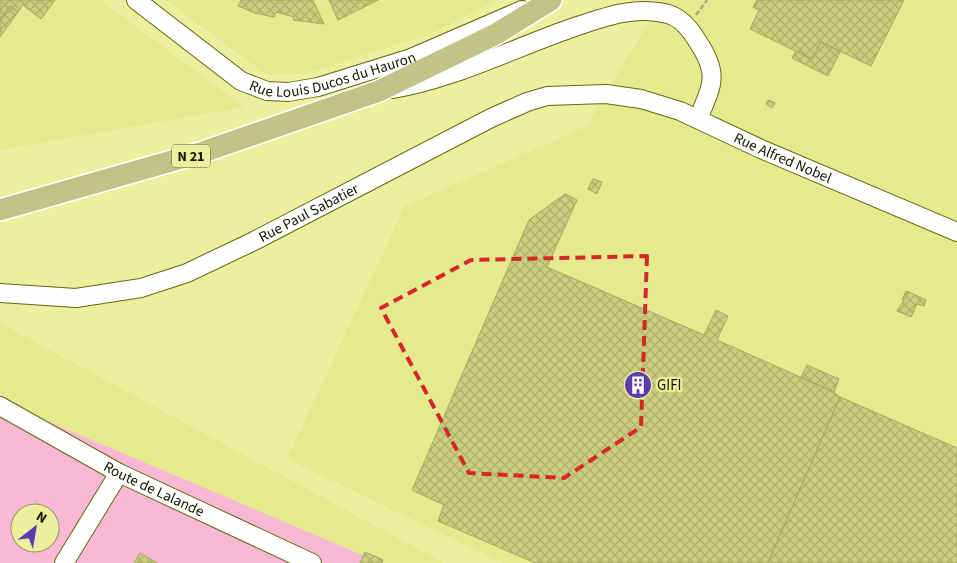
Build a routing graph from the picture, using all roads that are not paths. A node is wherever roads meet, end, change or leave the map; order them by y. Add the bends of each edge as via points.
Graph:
1 (136, 0) edge
2 (545, 0) edge
3 (551, 0) edge
4 (379, 91) junction
5 (606, 94) joint
6 (698, 119) junction
7 (0, 210) edge
8 (957, 232) edge
9 (0, 293) edge
10 (0, 406) edge
11 (119, 473) junction
12 (64, 563) edge
13 (312, 563) edge

1 - 2 street, Rue Louis Ducos du Hauron via 241,81 267,91 288,92 318,87 411,58
3 - 4 main road, N 21 via 496,34
4 - 6 street via 417,85 623,11 648,10 671,14 688,26 710,60 712,87
4 - 7 main road, N 21 via 203,152
5 - 6 street, Rue Alfred Nobel via 641,99
5 - 9 street, Rue Paul Sabatier via 547,96 527,102 187,273 141,288 76,298
6 - 8 street, Rue Alfred Nobel
10 - 11 street, Route de Lalande
11 - 12 street
11 - 13 street, Route de Lalande

